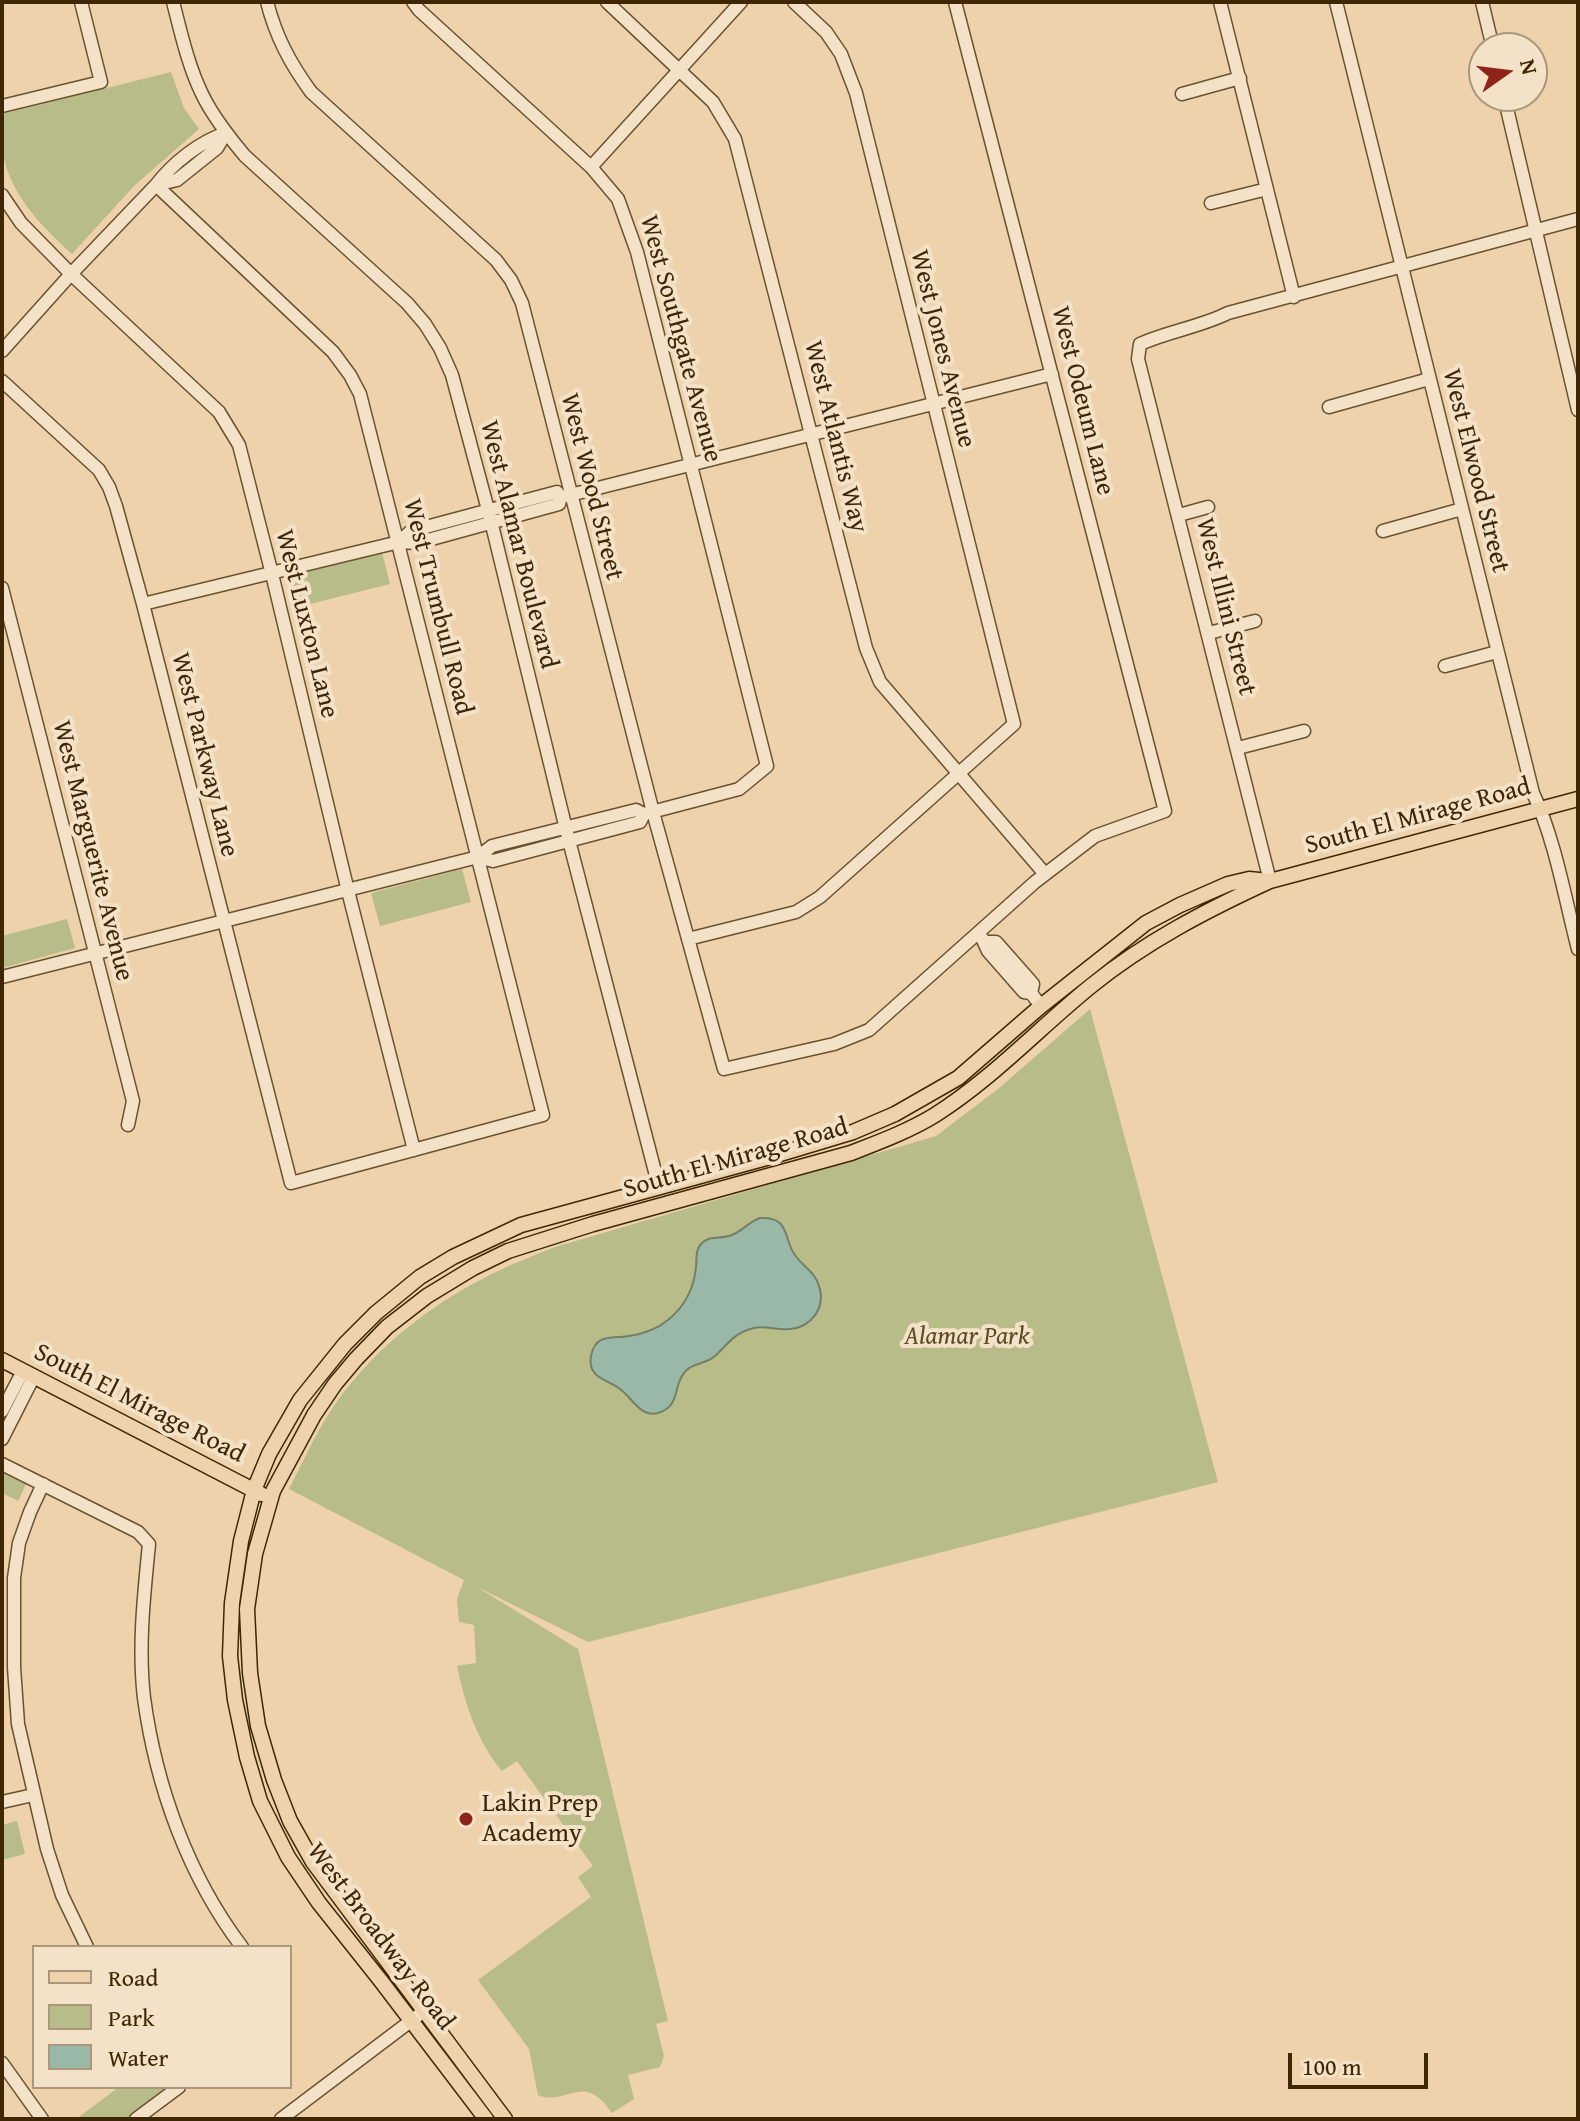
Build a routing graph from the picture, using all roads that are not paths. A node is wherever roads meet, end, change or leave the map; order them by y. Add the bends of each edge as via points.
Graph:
1 (81, 2) edge
2 (173, 2) edge
3 (267, 2) edge
4 (413, 2) edge
5 (607, 2) edge
6 (741, 2) edge
7 (794, 2) edge
8 (955, 2) edge
9 (1220, 2) edge
10 (1336, 2) edge
11 (1482, 2) edge
12 (1489, 32) edge
13 (681, 70) junction
14 (1240, 78) junction
15 (1182, 94) dead end
16 (2, 106) edge
17 (1508, 112) edge
18 (226, 133) junction
19 (591, 167) junction
20 (156, 185) junction
21 (1267, 189) junction
22 (2, 195) edge
23 (1211, 203) dead end
24 (1578, 219) edge
25 (1537, 230) junction
26 (1401, 267) junction
27 (71, 274) junction
28 (1294, 297) junction
29 (2, 351) edge
30 (1052, 374) junction
31 (1429, 379) junction
32 (2, 381) edge
33 (933, 404) junction
34 (1329, 407) dead end
35 (1578, 410) edge
36 (812, 434) junction
37 (692, 464) junction
38 (566, 496) junction
39 (1208, 507) dead end
40 (1462, 509) junction
41 (1179, 515) junction
42 (489, 516) junction
43 (1383, 531) dead end
44 (399, 542) junction
45 (272, 574) junction
46 (2, 588) edge
47 (143, 604) junction
48 (1255, 621) dead end
49 (1209, 633) junction
50 (1497, 652) junction
51 (1445, 666) dead end
52 (1304, 731) dead end
53 (1238, 748) junction
54 (960, 773) junction
55 (1578, 799) edge
56 (1541, 809) junction
57 (649, 813) junction
58 (567, 835) junction
59 (478, 857) junction
60 (1045, 874) junction
61 (1270, 881) junction
62 (348, 891) junction
63 (223, 921) junction
64 (981, 938) junction
65 (688, 939) junction
66 (1578, 949) edge
67 (96, 954) junction
68 (2, 977) edge
69 (1041, 1006) junction
70 (128, 1125) dead end
71 (414, 1150) junction
72 (659, 1187) junction
73 (2, 1360) edge
74 (28, 1373) junction
75 (2, 1411) edge
76 (2, 1439) edge
77 (2, 1464) edge
78 (43, 1484) junction
79 (254, 1490) junction
80 (271, 1499) junction
81 (33, 1795) junction
82 (2, 1802) edge
83 (86, 1945) edge
84 (241, 1945) edge
85 (418, 2015) junction
86 (2, 2063) edge
87 (176, 2089) edge
88 (42, 2119) edge
89 (136, 2119) edge
90 (281, 2119) edge
91 (486, 2119) edge
92 (505, 2119) edge

1 - 16 street via 101,82
2 - 18 street, West Alamar Boulevard via 193,74
3 - 38 street, West Wood Street via 289,62 311,92 496,260 511,280 522,303
4 - 19 street, West Southgate Avenue
5 - 13 street, West Atlantis Way
6 - 13 street
7 - 33 street, West Jones Avenue via 841,54 856,93
8 - 30 street, West Odeum Lane
9 - 14 street
10 - 26 street, West Elwood Street
11 - 12 street
13 - 19 street
13 - 36 street, West Atlantis Way via 713,102 735,139
14 - 15 street
14 - 21 street
17 - 25 street
18 - 20 street via 217,148 177,180
18 - 42 street, West Alamar Boulevard via 425,324 452,375
19 - 37 street, West Southgate Avenue via 618,199 637,252
20 - 27 street
20 - 44 street, West Trumbull Road via 333,352 350,375 366,414
21 - 23 street
21 - 28 street
22 - 27 street, West Luxton Lane via 21,223
24 - 25 street
25 - 26 street
25 - 35 street
26 - 28 street
26 - 31 street, West Elwood Street
27 - 29 street
27 - 45 street, West Luxton Lane via 219,412 239,445
28 - 41 street, West Illini Street via 1140,344 1138,359
30 - 33 street
30 - 60 street, West Odeum Lane via 1165,811 1095,836
31 - 34 street
31 - 40 street, West Elwood Street
32 - 47 street, West Parkway Lane via 99,470 116,506
33 - 36 street
33 - 54 street, West Jones Avenue via 1014,724
36 - 37 street
36 - 54 street, West Atlantis Way via 873,669
37 - 38 street
37 - 57 street, West Southgate Avenue via 767,766 739,789
38 - 42 street via 559,504
38 - 57 street, West Wood Street
39 - 41 street
40 - 43 street
40 - 50 street, West Elwood Street
41 - 49 street, West Illini Street
42 - 44 street via 417,543
42 - 58 street, West Alamar Boulevard
44 - 45 street
44 - 59 street, West Trumbull Road
45 - 47 street
45 - 62 street, West Luxton Lane
46 - 67 street, West Marguerite Avenue
47 - 63 street, West Parkway Lane
48 - 49 street
49 - 53 street, West Illini Street
50 - 51 street
50 - 56 street, West Elwood Street
52 - 53 street
53 - 61 street, West Illini Street
54 - 60 street, West Atlantis Way
54 - 65 street via 820,897 796,912
55 - 56 main road, South El Mirage Road
56 - 61 main road, South El Mirage Road
56 - 66 street, West Elwood Street
57 - 58 street via 640,822
57 - 65 street, West Wood Street
58 - 59 street via 493,861
58 - 72 street, West Alamar Boulevard
59 - 62 street
59 - 71 street, West Trumbull Road via 543,1115
60 - 64 street
61 - 69 main road, South El Mirage Road via 1228,884 1146,923
61 - 80 main road, South El Mirage Road via 1183,923 1130,957 969,1091 892,1137 836,1158 508,1251 427,1296 387,1327 335,1384
62 - 63 street
62 - 71 street, West Luxton Lane
63 - 67 street
63 - 71 street, West Parkway Lane via 291,1183
64 - 65 street, West Wood Street via 869,1030 834,1044 724,1069
64 - 69 street via 996,942 1033,984 1031,993
67 - 68 street
67 - 70 street, West Marguerite Avenue via 133,1101
69 - 72 main road, South El Mirage Road via 958,1078 895,1114 853,1132
72 - 79 main road, South El Mirage Road via 521,1225 420,1277 345,1344 300,1400
73 - 74 main road, South El Mirage Road
74 - 75 street
74 - 76 street
74 - 79 main road, South El Mirage Road
77 - 78 street
78 - 81 street via 19,1543 14,1578 18,1724
78 - 84 street via 138,1532 149,1544 142,1631 144,1697 156,1758 191,1861
79 - 80 main road, South El Mirage Road
79 - 85 main road, West Broadway Road via 232,1603 230,1656 235,1700 260,1801 319,1903
80 - 85 main road, West Broadway Road via 247,1609 258,1726 290,1821
81 - 82 street
81 - 83 street via 62,1895
85 - 90 street
85 - 91 main road, West Broadway Road
85 - 92 main road, West Broadway Road
86 - 88 street
87 - 89 street

